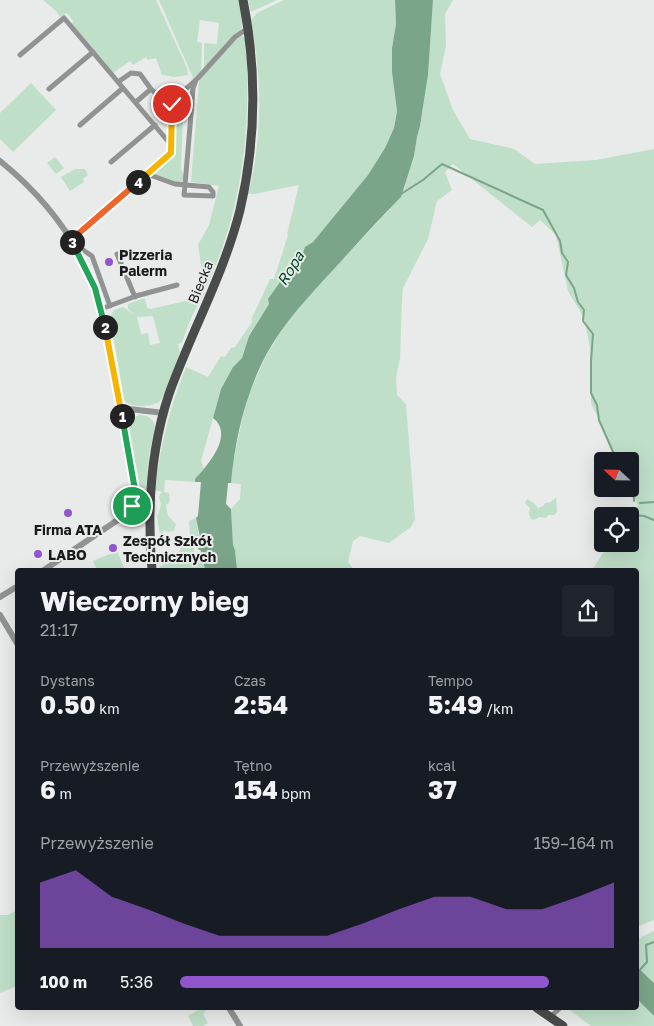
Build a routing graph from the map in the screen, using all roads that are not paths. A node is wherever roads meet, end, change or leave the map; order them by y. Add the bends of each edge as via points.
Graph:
1 (243, 0) edge
2 (248, 28) junction
3 (93, 52) junction
4 (20, 55) dead end
5 (198, 78) junction
6 (118, 82) junction
7 (123, 88) junction
8 (49, 89) dead end
9 (151, 89) junction
10 (179, 96) junction
11 (136, 102) junction
12 (192, 103) junction
13 (172, 109) junction
14 (80, 125) dead end
15 (155, 125) junction
16 (172, 146) junction
17 (0, 161) edge
18 (111, 162) dead end
19 (147, 174) junction
20 (185, 185) junction
21 (71, 240) junction
22 (78, 252) junction
23 (117, 254) dead end
24 (177, 285) dead end
25 (135, 297) junction
26 (110, 306) junction
27 (101, 310) junction
28 (120, 408) junction
29 (164, 413) junction
30 (47, 568) edge
31 (152, 568) edge
32 (15, 588) edge
33 (0, 597) edge
34 (0, 615) edge
35 (15, 640) edge
36 (230, 1010) edge
37 (539, 1010) edge
38 (558, 1010) edge
39 (550, 1017) junction
40 (240, 1026) edge
41 (563, 1026) edge

1 - 2 main road, Biecka
2 - 5 street via 234,37
2 - 29 main road, Biecka via 254,89 247,174 239,212
3 - 4 street via 64,18
3 - 6 street
3 - 8 street
5 - 10 street
5 - 12 street via 193,88
6 - 7 street
6 - 9 street via 136,73
7 - 11 street
7 - 14 street
9 - 11 street
9 - 13 street
10 - 12 street via 187,96
10 - 13 street
11 - 15 street
12 - 20 street
13 - 16 street
15 - 16 street
15 - 18 street
16 - 19 street via 171,153
17 - 21 street via 39,197
19 - 20 street
19 - 21 street
20 - 20 street via 210,187 213,196 184,195
21 - 22 street
22 - 26 street via 83,250 92,256
22 - 27 street via 95,288
23 - 25 street
24 - 25 street
25 - 26 street
26 - 27 street
27 - 28 street
28 - 29 street
28 - 30 street via 134,503 125,515
29 - 31 main road, Biecka via 152,479 149,518
32 - 33 street
34 - 35 street
36 - 40 street
37 - 39 main road
38 - 39 street
39 - 41 main road

